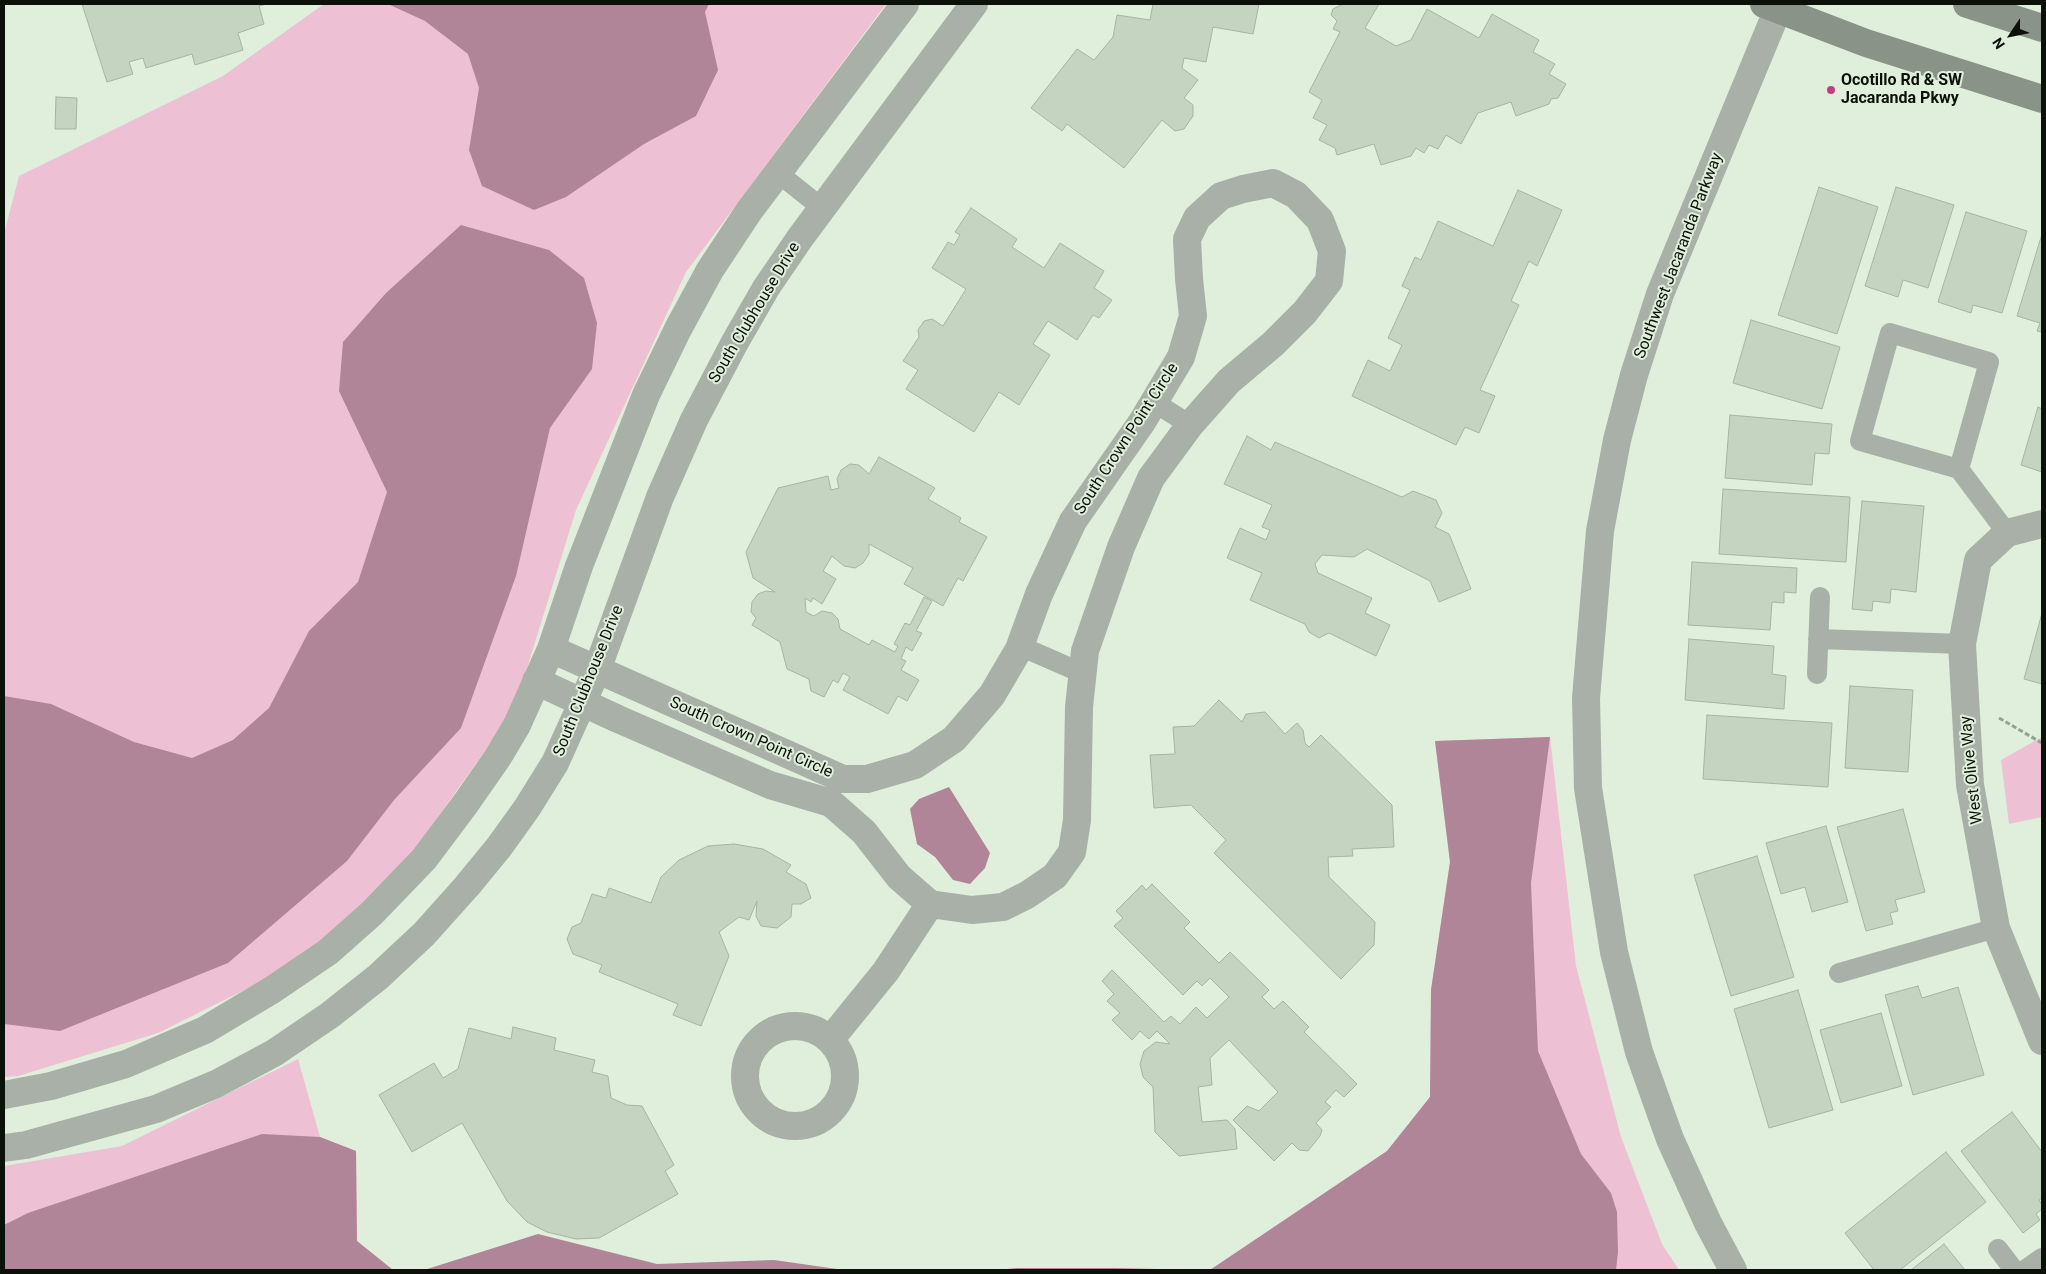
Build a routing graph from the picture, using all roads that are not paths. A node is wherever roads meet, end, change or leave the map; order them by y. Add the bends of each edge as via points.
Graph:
1 (904, 4) edge
2 (974, 4) edge
3 (1967, 4) edge
4 (1773, 6) edge
5 (2042, 28) edge
6 (2042, 99) edge
7 (778, 173) junction
8 (822, 208) junction
9 (1154, 402) junction
10 (1190, 425) junction
11 (1959, 469) junction
12 (2042, 524) edge
13 (2007, 533) junction
14 (1820, 597) dead end
15 (1818, 640) junction
16 (1962, 644) junction
17 (1020, 646) junction
18 (551, 649) junction
19 (597, 670) junction
20 (1082, 673) junction
21 (1817, 674) dead end
22 (536, 681) junction
23 (582, 702) junction
24 (843, 779) junction
25 (831, 803) junction
26 (930, 904) junction
27 (1996, 928) junction
28 (1839, 973) dead end
29 (830, 1040) dead end
30 (2042, 1041) edge
31 (4, 1095) edge
32 (4, 1148) edge
33 (1998, 1249) dead end
34 (2042, 1258) edge
35 (1733, 1270) edge
36 (2014, 1270) edge
37 (2025, 1270) edge

1 - 7 street
2 - 8 street, South Clubhouse Drive
3 - 5 main road
4 - 6 main road via 1866,43
4 - 35 street, Southwest Jacaranda Parkway via 1660,294 1634,374 1617,440 1600,531 1586,698 1588,788 1614,952 1638,1052 1670,1139
7 - 8 lane
7 - 18 street via 710,270 646,395 579,566
8 - 19 street, South Clubhouse Drive via 766,288 694,420 660,497
9 - 10 lane
9 - 10 street, South Crown Point Circle via 1181,357 1193,316 1187,239 1197,218 1221,196 1243,189 1273,183 1296,194 1320,220 1332,251 1329,282 1305,312 1229,381
9 - 17 street, South Crown Point Circle via 1073,522 1039,594
10 - 20 street, South Crown Point Circle via 1151,478 1121,547 1085,651
11 - 11 lane via 1989,362 1890,333 1860,441
11 - 13 lane
12 - 13 street
13 - 16 street, West Olive Way via 1978,560
14 - 15 lane
15 - 16 lane
15 - 21 lane
16 - 27 street, West Olive Way via 1970,785
17 - 20 lane
17 - 24 street, South Crown Point Circle via 992,695 954,739 915,765 868,779
18 - 19 street, South Crown Point Circle
18 - 22 street
19 - 23 street, South Clubhouse Drive
19 - 24 street, South Crown Point Circle
20 - 26 street, South Crown Point Circle via 1077,820 1072,852 1056,876 1002,907 972,910
22 - 23 street, South Crown Point Circle
22 - 31 street via 517,725 498,757 424,859 372,913 328,952 272,990 196,1034 126,1064 51,1086
23 - 25 street, South Crown Point Circle via 770,785
23 - 32 street, South Clubhouse Drive via 555,763 499,847 424,934 378,977 330,1015 266,1057 216,1084 156,1109
24 - 25 lane
25 - 26 street, South Crown Point Circle via 864,832 899,877
26 - 29 street via 886,971
27 - 28 lane
27 - 30 street, West Olive Way
33 - 36 lane
34 - 37 lane

